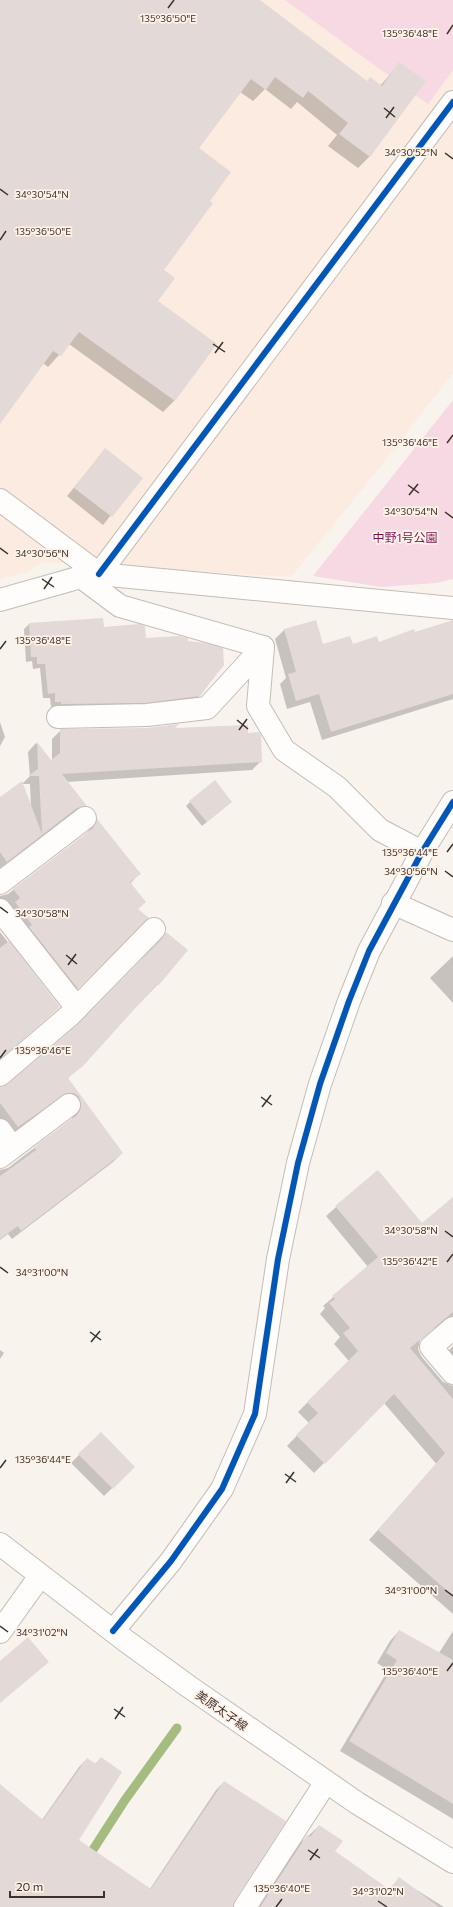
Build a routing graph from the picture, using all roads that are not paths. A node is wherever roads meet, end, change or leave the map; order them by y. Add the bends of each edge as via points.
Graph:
1 (451, 107) edge
2 (0, 500) edge
3 (90, 575) junction
4 (0, 600) edge
5 (453, 608) edge
6 (263, 646) junction
7 (58, 717) dead end
8 (453, 802) edge
9 (84, 818) dead end
10 (422, 852) junction
11 (0, 883) edge
12 (394, 903) junction
13 (0, 910) edge
14 (154, 929) dead end
15 (453, 930) edge
16 (77, 1008) junction
17 (0, 1075) edge
18 (69, 1105) dead end
19 (4, 1145) edge
20 (453, 1328) edge
21 (453, 1373) edge
22 (0, 1544) edge
23 (40, 1576) junction
24 (113, 1631) junction
25 (0, 1632) edge
26 (326, 1782) junction
27 (453, 1862) edge
28 (245, 1907) edge

1 - 3 street
2 - 3 street
3 - 4 street
3 - 5 street
3 - 6 street via 120,606
6 - 7 street via 207,708 147,715
6 - 10 street via 258,706 284,750 337,787 380,830
8 - 10 street
9 - 11 street
10 - 12 street
12 - 15 street
12 - 24 street via 369,951 348,1002 320,1084 298,1163 278,1259 255,1414 222,1489 171,1561
13 - 16 street
14 - 16 street
16 - 17 street
18 - 19 street
20 - 21 street via 431,1346
22 - 23 street, 美原太子線
23 - 24 street, 美原太子線
23 - 25 street
24 - 26 street, 美原太子線
26 - 27 street, 美原太子線
26 - 28 street

